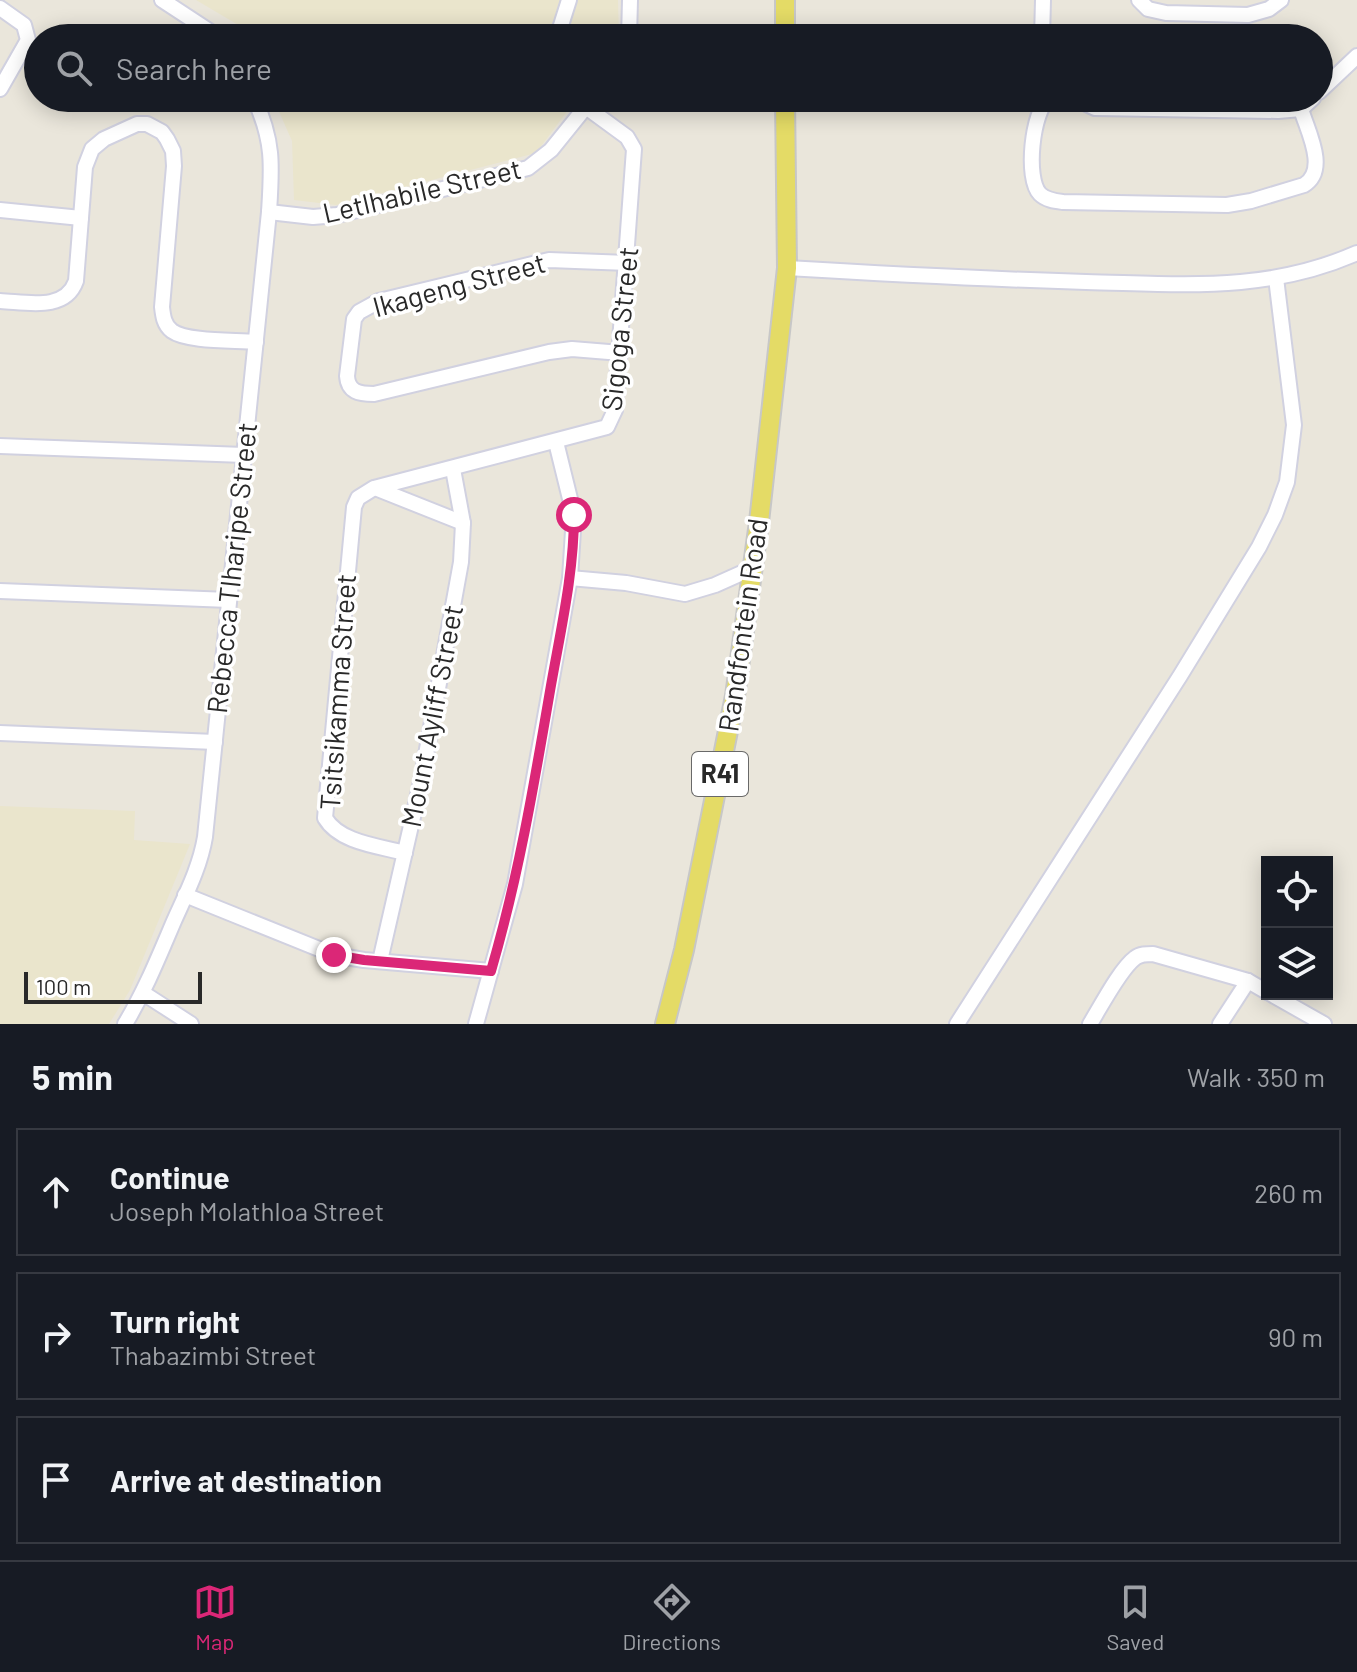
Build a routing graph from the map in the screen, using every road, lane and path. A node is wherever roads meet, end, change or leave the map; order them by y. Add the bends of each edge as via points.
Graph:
1 (162, 0) edge
2 (569, 0) edge
3 (630, 0) edge
4 (785, 0) edge
5 (1043, 0) edge
6 (1139, 0) edge
7 (1281, 0) edge
8 (0, 8) edge
9 (199, 24) edge
10 (561, 24) edge
11 (629, 24) edge
12 (785, 24) edge
13 (1042, 24) edge
14 (24, 25) edge
15 (24, 47) edge
16 (1354, 66) edge
17 (1333, 82) edge
18 (0, 89) edge
19 (259, 112) edge
20 (582, 112) edge
21 (601, 112) edge
22 (785, 112) edge
23 (1038, 112) edge
24 (1302, 112) edge
25 (0, 210) edge
26 (269, 212) junction
27 (81, 218) junction
28 (1357, 253) edge
29 (628, 263) junction
30 (787, 268) junction
31 (1276, 278) junction
32 (0, 301) edge
33 (256, 342) junction
34 (621, 353) junction
35 (556, 442) junction
36 (0, 446) edge
37 (244, 455) junction
38 (453, 469) junction
39 (374, 488) junction
40 (463, 523) junction
41 (753, 568) junction
42 (570, 578) junction
43 (0, 591) edge
44 (229, 600) junction
45 (0, 733) edge
46 (215, 742) junction
47 (405, 853) junction
48 (185, 895) junction
49 (380, 961) junction
50 (491, 971) junction
51 (1248, 981) junction
52 (1261, 988) edge
53 (143, 993) junction
54 (1281, 1000) edge
55 (125, 1024) edge
56 (191, 1024) edge
57 (476, 1024) edge
58 (665, 1024) edge
59 (957, 1024) edge
60 (1090, 1024) edge
61 (1220, 1024) edge
62 (1324, 1024) edge

1 - 9 street
2 - 10 street
3 - 11 street
4 - 12 main road
5 - 13 street
6 - 7 street via 1157,12 1248,15
8 - 14 street
15 - 18 street
16 - 17 street
19 - 26 street, Rebecca Tlharipe Street via 271,144
20 - 26 street, Letlhabile Street via 551,150 528,168 337,215
21 - 29 street, Sigoga Street via 634,149
22 - 30 main road, Randfontein Road / R41
23 - 24 street via 1033,180 1044,197 1063,202 1227,205 1311,180 1317,166
25 - 27 street
26 - 33 street, Rebecca Tlharipe Street
27 - 32 street via 76,281 68,296 54,303
27 - 33 street via 85,167 92,149 137,124 162,132 173,151 174,166 162,307 166,324 184,336
28 - 31 street
29 - 34 street, Sigoga Street
29 - 34 street, Ikageng Street via 549,260 379,301 354,319 347,376 352,389 374,394 549,352
30 - 31 street via 1225,285
30 - 41 main road, Randfontein Road / R41
31 - 59 street via 1294,425 1287,482 1275,515 1180,676
33 - 37 street, Rebecca Tlharipe Street
34 - 35 street, Sigoga Street via 611,424
35 - 38 street, Sigoga Street
35 - 42 street via 574,515
36 - 37 street
37 - 44 street, Rebecca Tlharipe Street
38 - 39 street, Sigoga Street
38 - 40 street, Mount Ayliff Street
39 - 40 street
39 - 47 street, Tsitsikamma Street via 358,498 352,517 325,818 345,836
40 - 47 street, Mount Ayliff Street via 459,578
41 - 42 street via 685,594
41 - 58 main road, Randfontein Road / R41 via 735,696
42 - 50 street via 518,871
43 - 44 street
44 - 46 street, Rebecca Tlharipe Street
45 - 46 street
46 - 48 street, Rebecca Tlharipe Street via 203,848
47 - 49 street, Mount Ayliff Street
48 - 49 street via 334,955
48 - 53 street, Rebecca Tlharipe Street
49 - 50 street
50 - 57 street
51 - 52 street
51 - 60 street via 1143,954 1127,966
51 - 61 street
53 - 55 street, Rebecca Tlharipe Street
53 - 56 street
54 - 62 street

